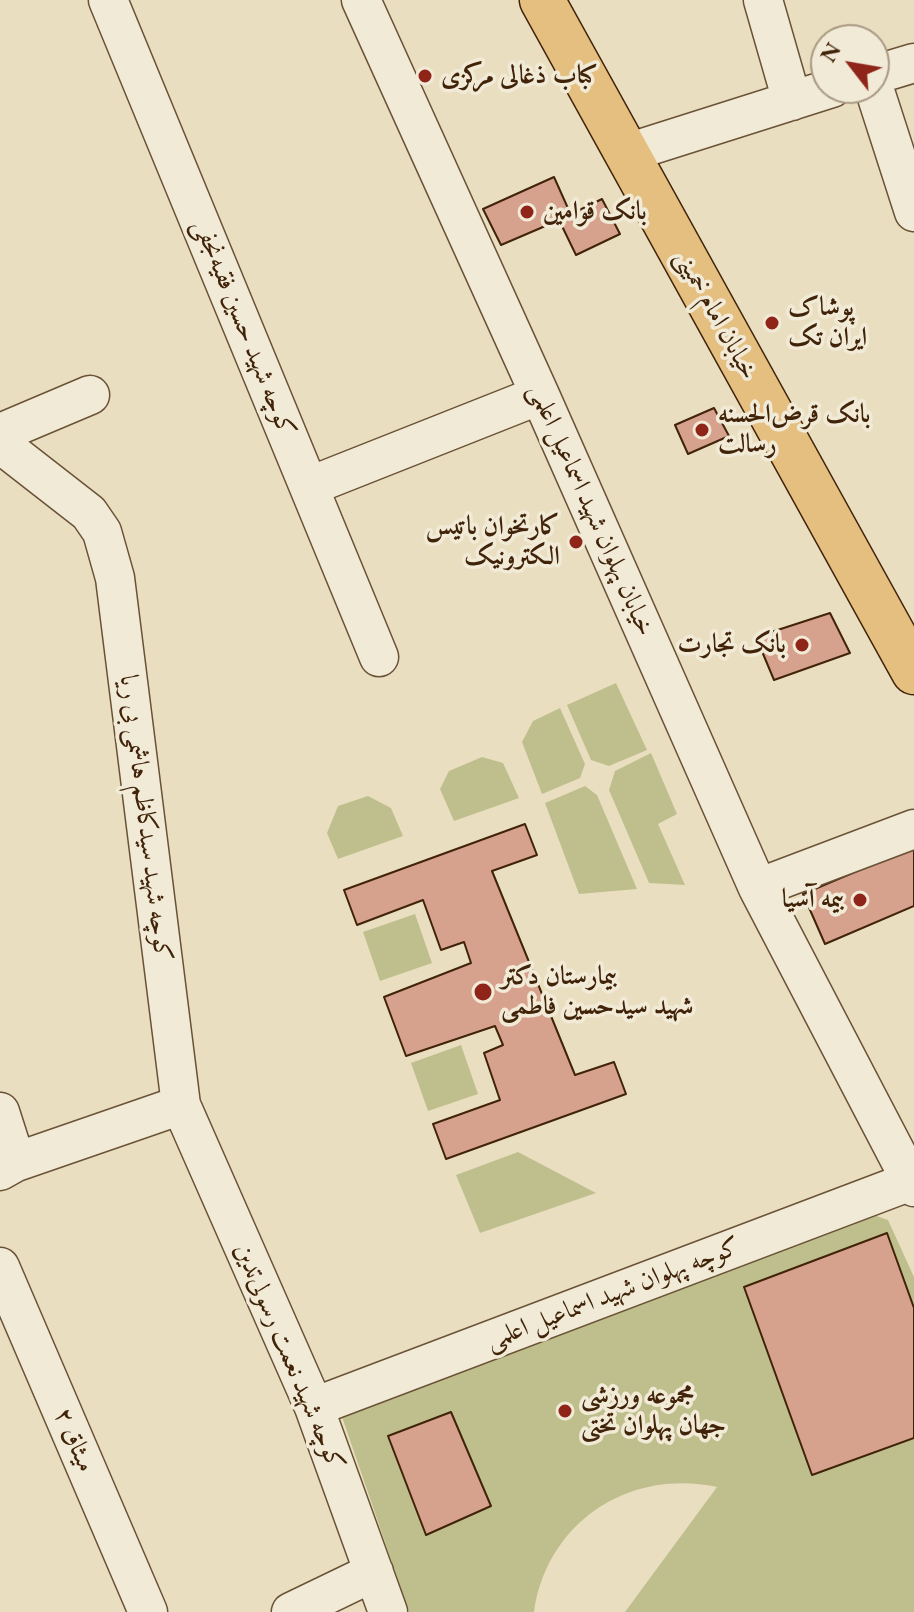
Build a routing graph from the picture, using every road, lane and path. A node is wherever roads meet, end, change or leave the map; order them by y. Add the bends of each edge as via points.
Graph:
1 (108, 0) edge
2 (361, 0) edge
3 (542, 0) edge
4 (763, 0) edge
5 (914, 63) edge
6 (890, 70) edge
7 (810, 95) edge
8 (792, 101) junction
9 (879, 104) edge
10 (627, 153) junction
11 (914, 212) edge
12 (90, 395) dead end
13 (540, 395) junction
14 (0, 433) edge
15 (0, 442) edge
16 (310, 486) junction
17 (910, 656) edge
18 (379, 657) dead end
19 (914, 829) edge
20 (758, 888) junction
21 (181, 1105) junction
22 (0, 1112) edge
23 (8, 1166) edge
24 (912, 1184) edge
25 (0, 1267) edge
26 (314, 1407) junction
27 (374, 1572) junction
28 (148, 1612) edge
29 (291, 1612) edge
30 (388, 1612) edge

1 - 16 street, کوچه شهید حسین فقیه‌نجفی
2 - 13 street, خیابان پهلوان شهید اسماعیل اعلمی
3 - 10 main road, خیابان امام خمینی
4 - 8 street
5 - 6 street
7 - 8 street
8 - 10 street
9 - 11 street
10 - 17 main road, خیابان امام خمینی
12 - 14 street
13 - 16 street
13 - 20 street, خیابان پهلوان شهید اسماعیل اعلمی
15 - 21 street, کوچه شهید سیدکاظم هاشمی بی ریا via 89,513 102,532 115,578
16 - 18 street, کوچه شهید حسین فقیه‌نجفی
19 - 20 street
20 - 24 street, خیابان پهلوان شهید اسماعیل اعلمی
21 - 23 street
21 - 26 street, کوچه شهید نعمت رسولی‌تدین
22 - 23 street
24 - 26 street, کوچه پهلوان شهید اسماعیل اعلمی
25 - 28 street, میثاق ۲
26 - 27 street, کوچه شهید نعمت رسولی‌تدین
27 - 29 street
27 - 30 street, کوچه شهید نعمت رسولی‌تدین

